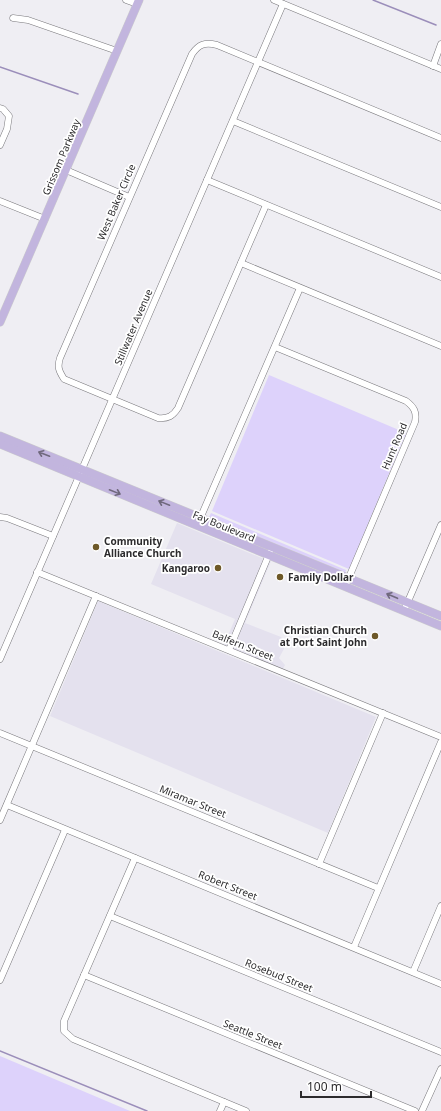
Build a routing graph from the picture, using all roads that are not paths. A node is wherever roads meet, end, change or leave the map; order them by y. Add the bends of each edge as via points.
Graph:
1 (126, 0) edge
2 (274, 0) edge
3 (138, 2) edge
4 (283, 4) junction
5 (13, 18) dead end
6 (441, 44) edge
7 (117, 51) junction
8 (258, 62) junction
9 (433, 66) junction
10 (441, 69) edge
11 (0, 108) edge
12 (233, 121) junction
13 (441, 138) edge
14 (0, 145) edge
15 (66, 170) junction
16 (207, 180) junction
17 (129, 198) junction
18 (0, 201) edge
19 (266, 205) junction
20 (441, 207) edge
21 (45, 219) junction
22 (242, 263) junction
23 (441, 277) edge
24 (300, 288) junction
25 (0, 322) edge
26 (441, 346) edge
27 (275, 347) junction
28 (113, 399) junction
29 (0, 436) edge
30 (0, 444) edge
31 (82, 469) junction
32 (79, 477) junction
33 (0, 517) edge
34 (200, 517) junction
35 (441, 525) edge
36 (197, 526) junction
37 (53, 536) junction
38 (434, 543) junction
39 (441, 546) edge
40 (272, 547) junction
41 (268, 555) junction
42 (38, 572) junction
43 (349, 578) junction
44 (345, 587) junction
45 (96, 596) junction
46 (408, 602) junction
47 (404, 611) junction
48 (441, 616) edge
49 (441, 626) edge
50 (229, 650) junction
51 (0, 659) edge
52 (383, 713) junction
53 (0, 733) edge
54 (441, 737) edge
55 (441, 742) edge
56 (32, 747) junction
57 (7, 805) junction
58 (0, 820) edge
59 (65, 830) junction
60 (135, 858) junction
61 (320, 864) junction
62 (378, 888) junction
63 (441, 906) edge
64 (110, 916) junction
65 (354, 948) junction
66 (413, 972) junction
67 (84, 975) junction
68 (0, 980) edge
69 (441, 984) edge
70 (441, 1052) edge
71 (441, 1069) edge
72 (224, 1102) junction
73 (220, 1111) edge
74 (246, 1111) edge
75 (415, 1111) edge
76 (422, 1111) edge

1 - 3 street
2 - 4 street
3 - 7 main road, Grissom Parkway
4 - 8 street, Stillwater Avenue
4 - 9 street
5 - 7 street via 28,20
6 - 9 street
7 - 15 main road, Grissom Parkway
8 - 12 street, Stillwater Avenue
8 - 13 street, West Baker Circle
8 - 17 street, West Baker Circle via 209,43 196,48
9 - 10 street
11 - 14 street via 9,116
12 - 16 street, Stillwater Avenue
12 - 20 street
15 - 17 street
15 - 21 main road, Grissom Parkway
16 - 19 street
16 - 28 street, Stillwater Avenue
17 - 28 street, West Baker Circle via 58,365 58,371 64,379
18 - 21 street
19 - 22 street
19 - 23 street
21 - 25 main road, Grissom Parkway
22 - 24 street
22 - 28 street, West Baker Circle via 173,415 158,418
24 - 26 street
24 - 27 street
27 - 34 street
27 - 43 street, Hunt Road via 406,401 415,409 414,422
28 - 31 street, Stillwater Avenue
31 -> 29 main road, Fay Boulevard
30 - 32 main road, Fay Boulevard
31 - 32 street, Stillwater Avenue
34 -> 31 main road, Fay Boulevard
32 -> 36 main road, Fay Boulevard
32 - 37 street, Stillwater Avenue
33 - 37 street
34 - 36 street
34 - 40 main road, Fay Boulevard
35 - 38 street
36 - 41 main road, Fay Boulevard
37 - 42 street, Stillwater Avenue
38 - 39 street
38 - 46 street
40 - 41 street
40 - 43 main road, Fay Boulevard
41 - 44 main road, Fay Boulevard
41 - 50 street
42 - 45 street, Balfern Street
42 - 51 street, Stillwater Avenue
43 - 44 street, Hunt Road
46 -> 43 main road, Fay Boulevard
44 - 47 main road, Fay Boulevard
45 - 50 street, Balfern Street
45 - 56 street
46 - 47 street
46 - 48 main road, Fay Boulevard
47 - 49 main road, Fay Boulevard
50 - 52 street, Balfern Street
52 - 54 street, Balfern Street
52 - 61 street
53 - 56 street, Miramar Street
55 - 62 street
56 - 57 street
56 - 61 street, Miramar Street
57 - 58 street
57 - 59 street, Robert Street
59 - 60 street, Robert Street
59 - 68 street
60 - 64 street
60 - 65 street, Robert Street
61 - 62 street, Miramar Street
62 - 65 street
63 - 66 street
64 - 67 street
64 - 70 street, Rosebud Street
65 - 66 street, Robert Street
66 - 69 street, Robert Street
67 - 72 street via 64,1021 64,1031 72,1039
67 - 75 street, Seattle Street
71 - 76 street
72 - 73 street
72 - 74 street

